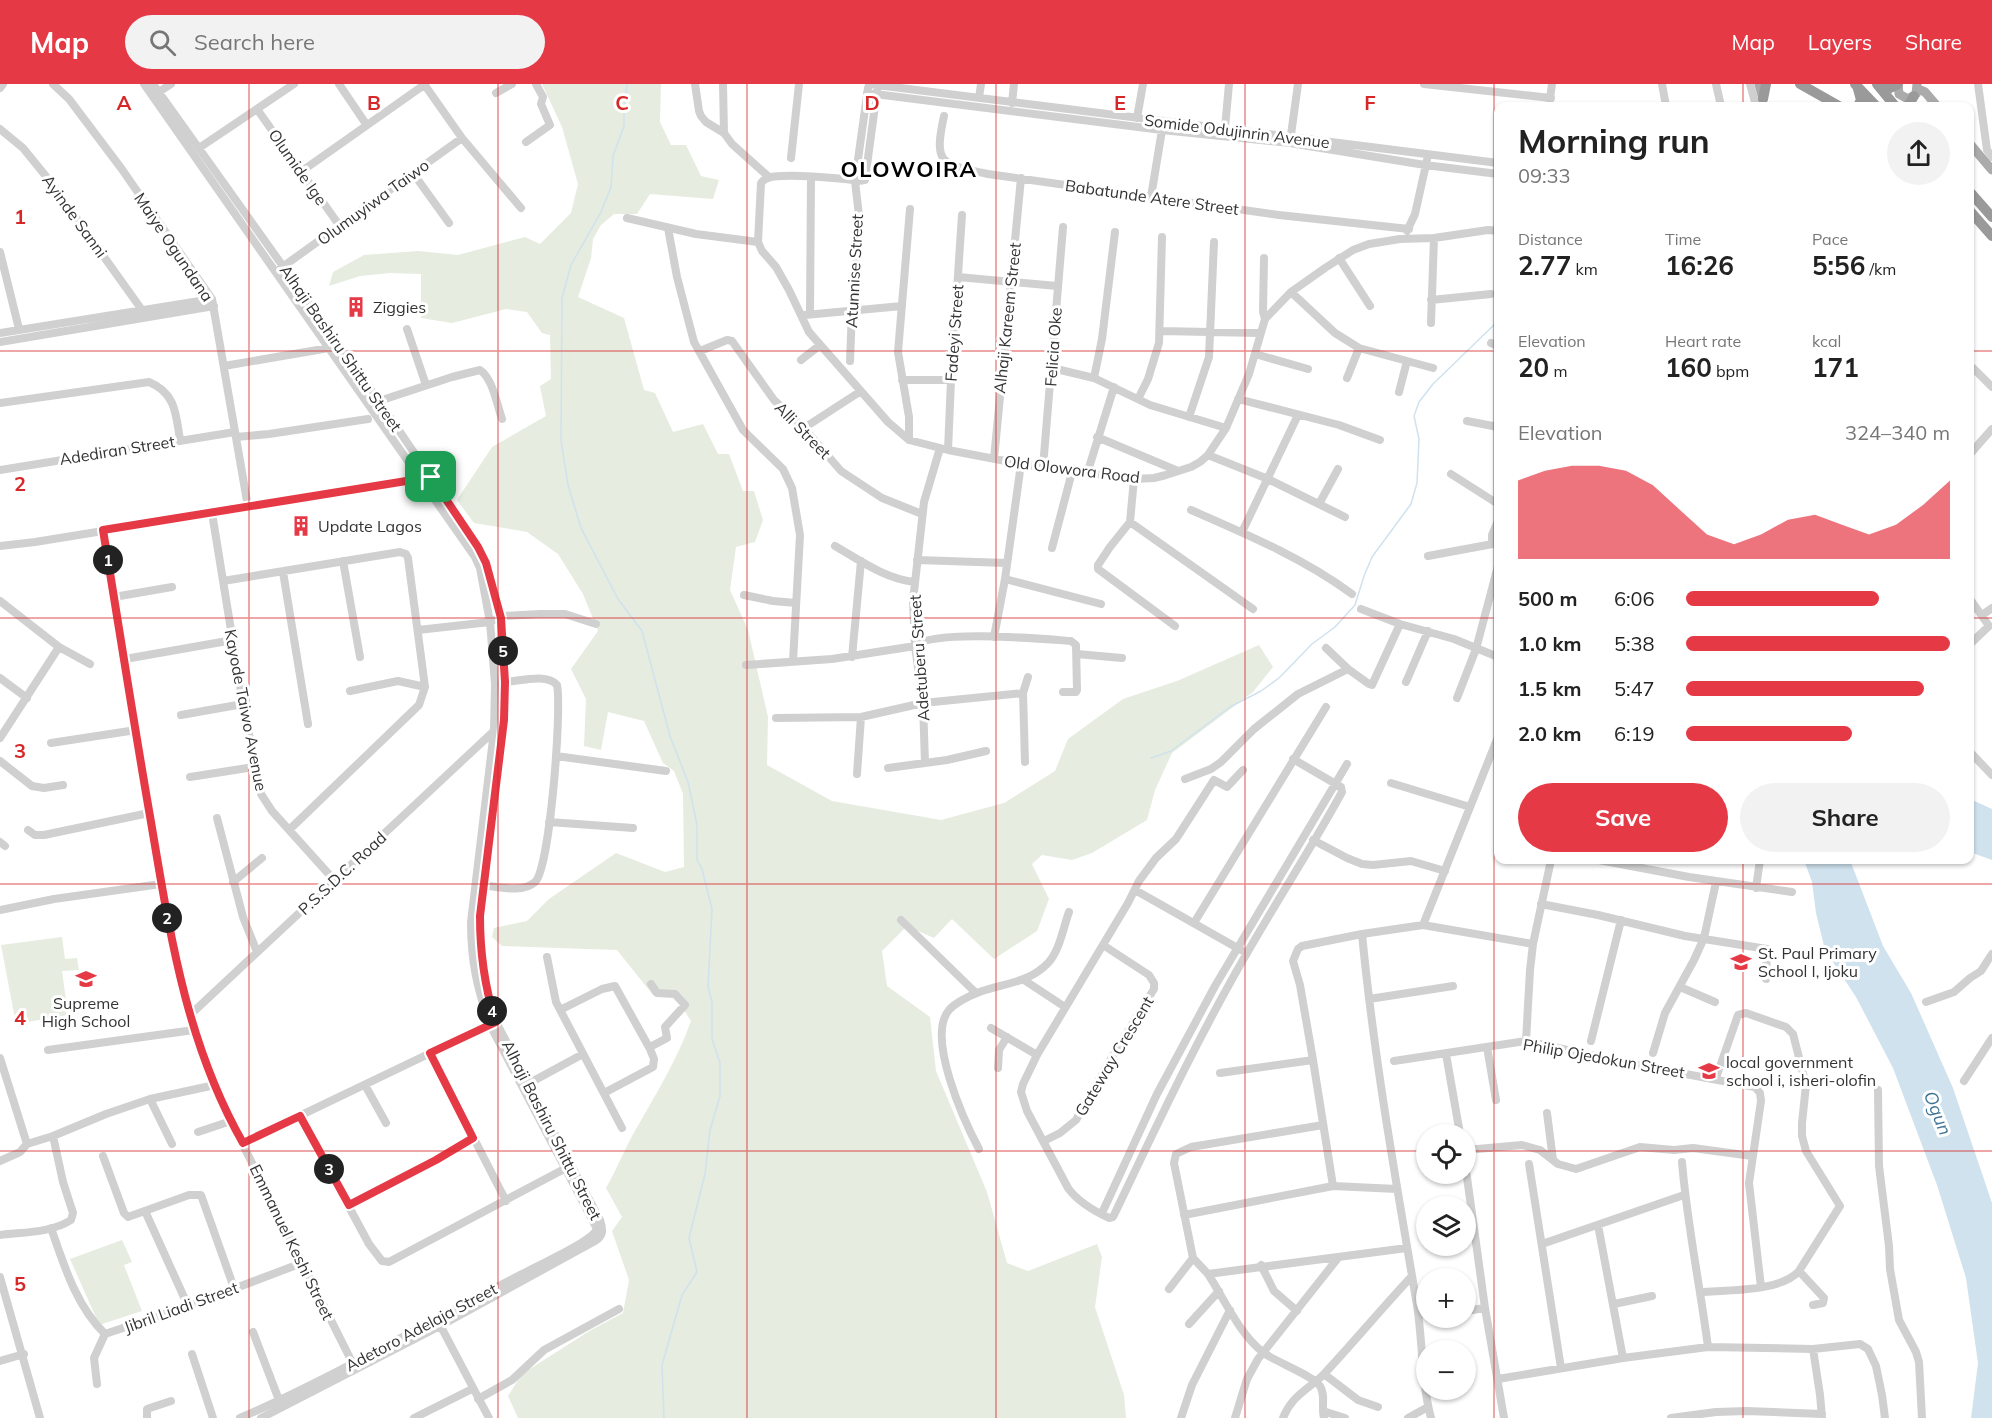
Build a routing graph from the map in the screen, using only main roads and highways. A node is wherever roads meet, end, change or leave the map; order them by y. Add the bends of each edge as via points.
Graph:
1 (1759, 84) edge
2 (1766, 84) edge
3 (1788, 84) edge
4 (1800, 84) edge
5 (1855, 84) edge
6 (1877, 84) edge
7 (1898, 84) edge
8 (1917, 90) edge
9 (1761, 102) edge
10 (1762, 102) edge
11 (1820, 102) edge
12 (1832, 102) edge
13 (1861, 102) edge
14 (1872, 102) edge
15 (1892, 102) edge
16 (1934, 102) edge
17 (1974, 149) edge
18 (1992, 170) edge
19 (1974, 197) edge
20 (1974, 216) edge
21 (1992, 217) edge
22 (1992, 236) edge

1 - 9 main road
2 - 10 highway
3 - 11 highway
4 - 12 highway
5 - 13 highway
5 - 14 highway
6 - 7 highway via 1890,88
6 - 15 highway
7 - 8 main road via 1901,97 1908,99
8 - 16 main road via 1925,92
17 - 18 main road
19 - 21 highway
20 - 22 highway

